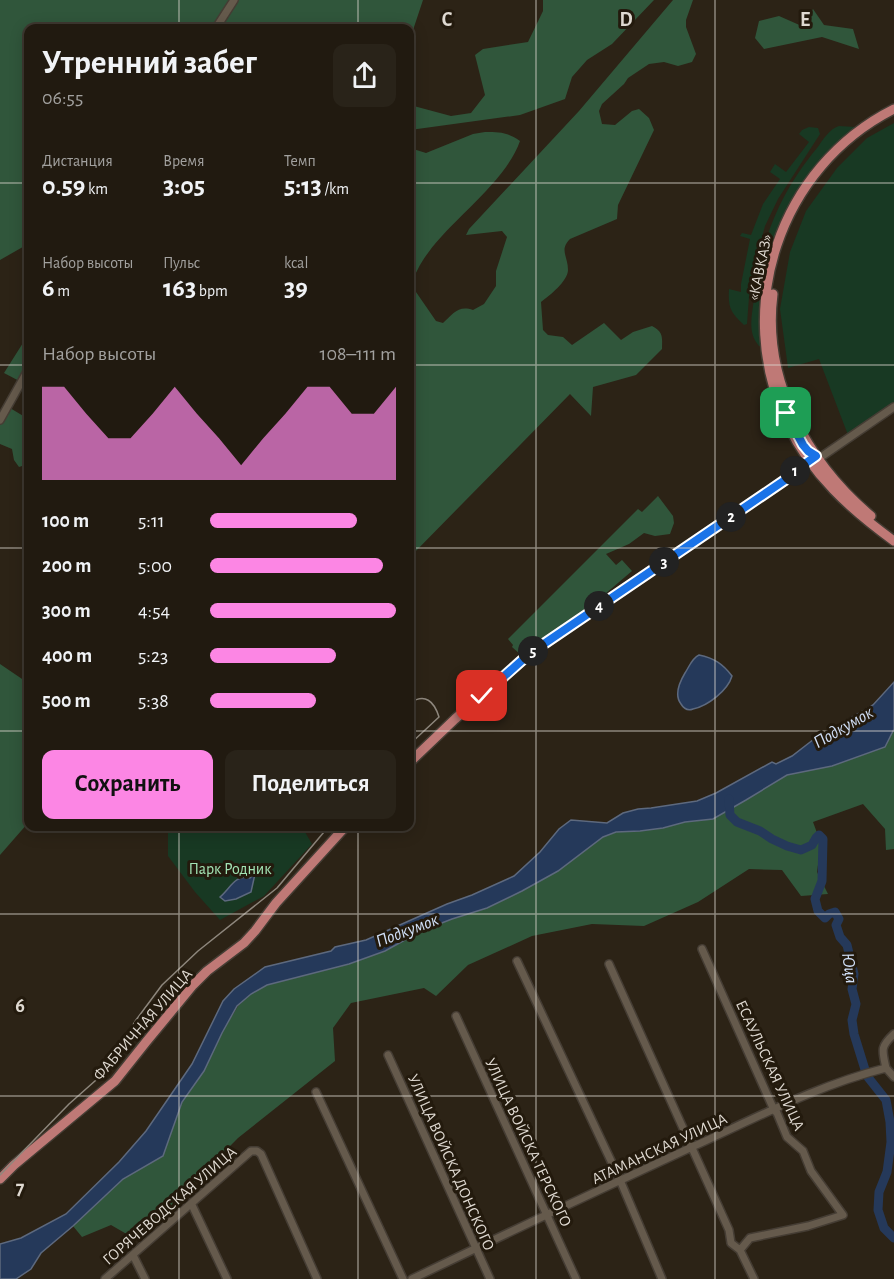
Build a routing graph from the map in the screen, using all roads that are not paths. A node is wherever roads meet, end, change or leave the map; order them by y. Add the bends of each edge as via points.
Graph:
1 (234, 0) edge
2 (219, 24) edge
3 (894, 109) edge
4 (894, 114) edge
5 (24, 377) edge
6 (772, 381) junction
7 (894, 407) edge
8 (0, 420) edge
9 (807, 443) junction
10 (814, 460) junction
11 (828, 478) junction
12 (870, 516) junction
13 (894, 534) edge
14 (894, 541) edge
15 (414, 758) edge
16 (341, 831) edge
17 (702, 949) dead end
18 (517, 961) dead end
19 (609, 964) dead end
20 (456, 1016) dead end
21 (894, 1034) edge
22 (388, 1055) dead end
23 (886, 1068) junction
24 (894, 1077) edge
25 (316, 1092) dead end
26 (774, 1110) junction
27 (692, 1148) junction
28 (0, 1179) edge
29 (620, 1180) junction
30 (192, 1204) junction
31 (547, 1214) junction
32 (476, 1248) junction
33 (740, 1250) junction
34 (133, 1255) junction
35 (105, 1279) edge
36 (145, 1279) edge
37 (227, 1279) edge
38 (317, 1279) edge
39 (403, 1279) edge
40 (412, 1279) edge
41 (490, 1279) edge
42 (576, 1279) edge
43 (662, 1279) edge
44 (754, 1279) edge

1 - 2 street
3 - 6 main road, «КАВКАЗ» via 840,145 814,174 789,215 772,262 765,304 765,343
4 - 9 main road, «КАВКАЗ» via 862,134 819,178 794,218 778,265 771,304 774,353 785,398
5 - 8 street
6 - 10 main road, «КАВКАЗ» via 788,425
6 - 10 main road via 776,405 799,455 799,465
7 - 10 street
9 - 10 main road, «КАВКАЗ»
9 - 10 street via 817,449
10 - 11 main road, «КАВКАЗ»
10 - 11 main road via 810,472
10 - 11 street via 827,458
10 - 12 main road via 850,502
10 - 15 main road via 529,654
11 - 12 main road, «КАВКАЗ»
11 - 14 main road, «КАВКАЗ» via 853,510
12 - 13 main road, «КАВКАЗ»
16 - 28 main road, ФАБРИЧНАЯ УЛИЦА via 255,932 193,985 116,1081
17 - 26 street, ЕСАУЛЬСКАЯ УЛИЦА
18 - 29 street
19 - 27 street
20 - 31 street, УЛИЦА ВОЙСКА ТЕРСКОГО
21 - 23 street via 882,1050
22 - 32 street, УЛИЦА ВОЙСКА ДОНСКОГО
23 - 24 street
23 - 26 street, АТАМАНСКАЯ УЛИЦА via 825,1087
25 - 39 street
26 - 27 street, АТАМАНСКАЯ УЛИЦА
26 - 33 street, ЕСАУЛЬСКАЯ УЛИЦА via 787,1137 803,1151 811,1171 843,1215 750,1238
27 - 29 street, АТАМАНСКАЯ УЛИЦА
27 - 33 street via 729,1230 731,1244
29 - 31 street, АТАМАНСКАЯ УЛИЦА
29 - 43 street
30 - 34 street, ГОРЯЧЕВОДСКАЯ УЛИЦА
30 - 37 street
30 - 38 street, ГОРЯЧЕВОДСКАЯ УЛИЦА via 251,1151 257,1151
31 - 32 street, АТАМАНСКАЯ УЛИЦА
31 - 42 street, УЛИЦА ВОЙСКА ТЕРСКОГО
32 - 40 street, АТАМАНСКАЯ УЛИЦА
32 - 41 street, УЛИЦА ВОЙСКА ДОНСКОГО
33 - 44 street
34 - 35 street, ГОРЯЧЕВОДСКАЯ УЛИЦА
34 - 36 street

